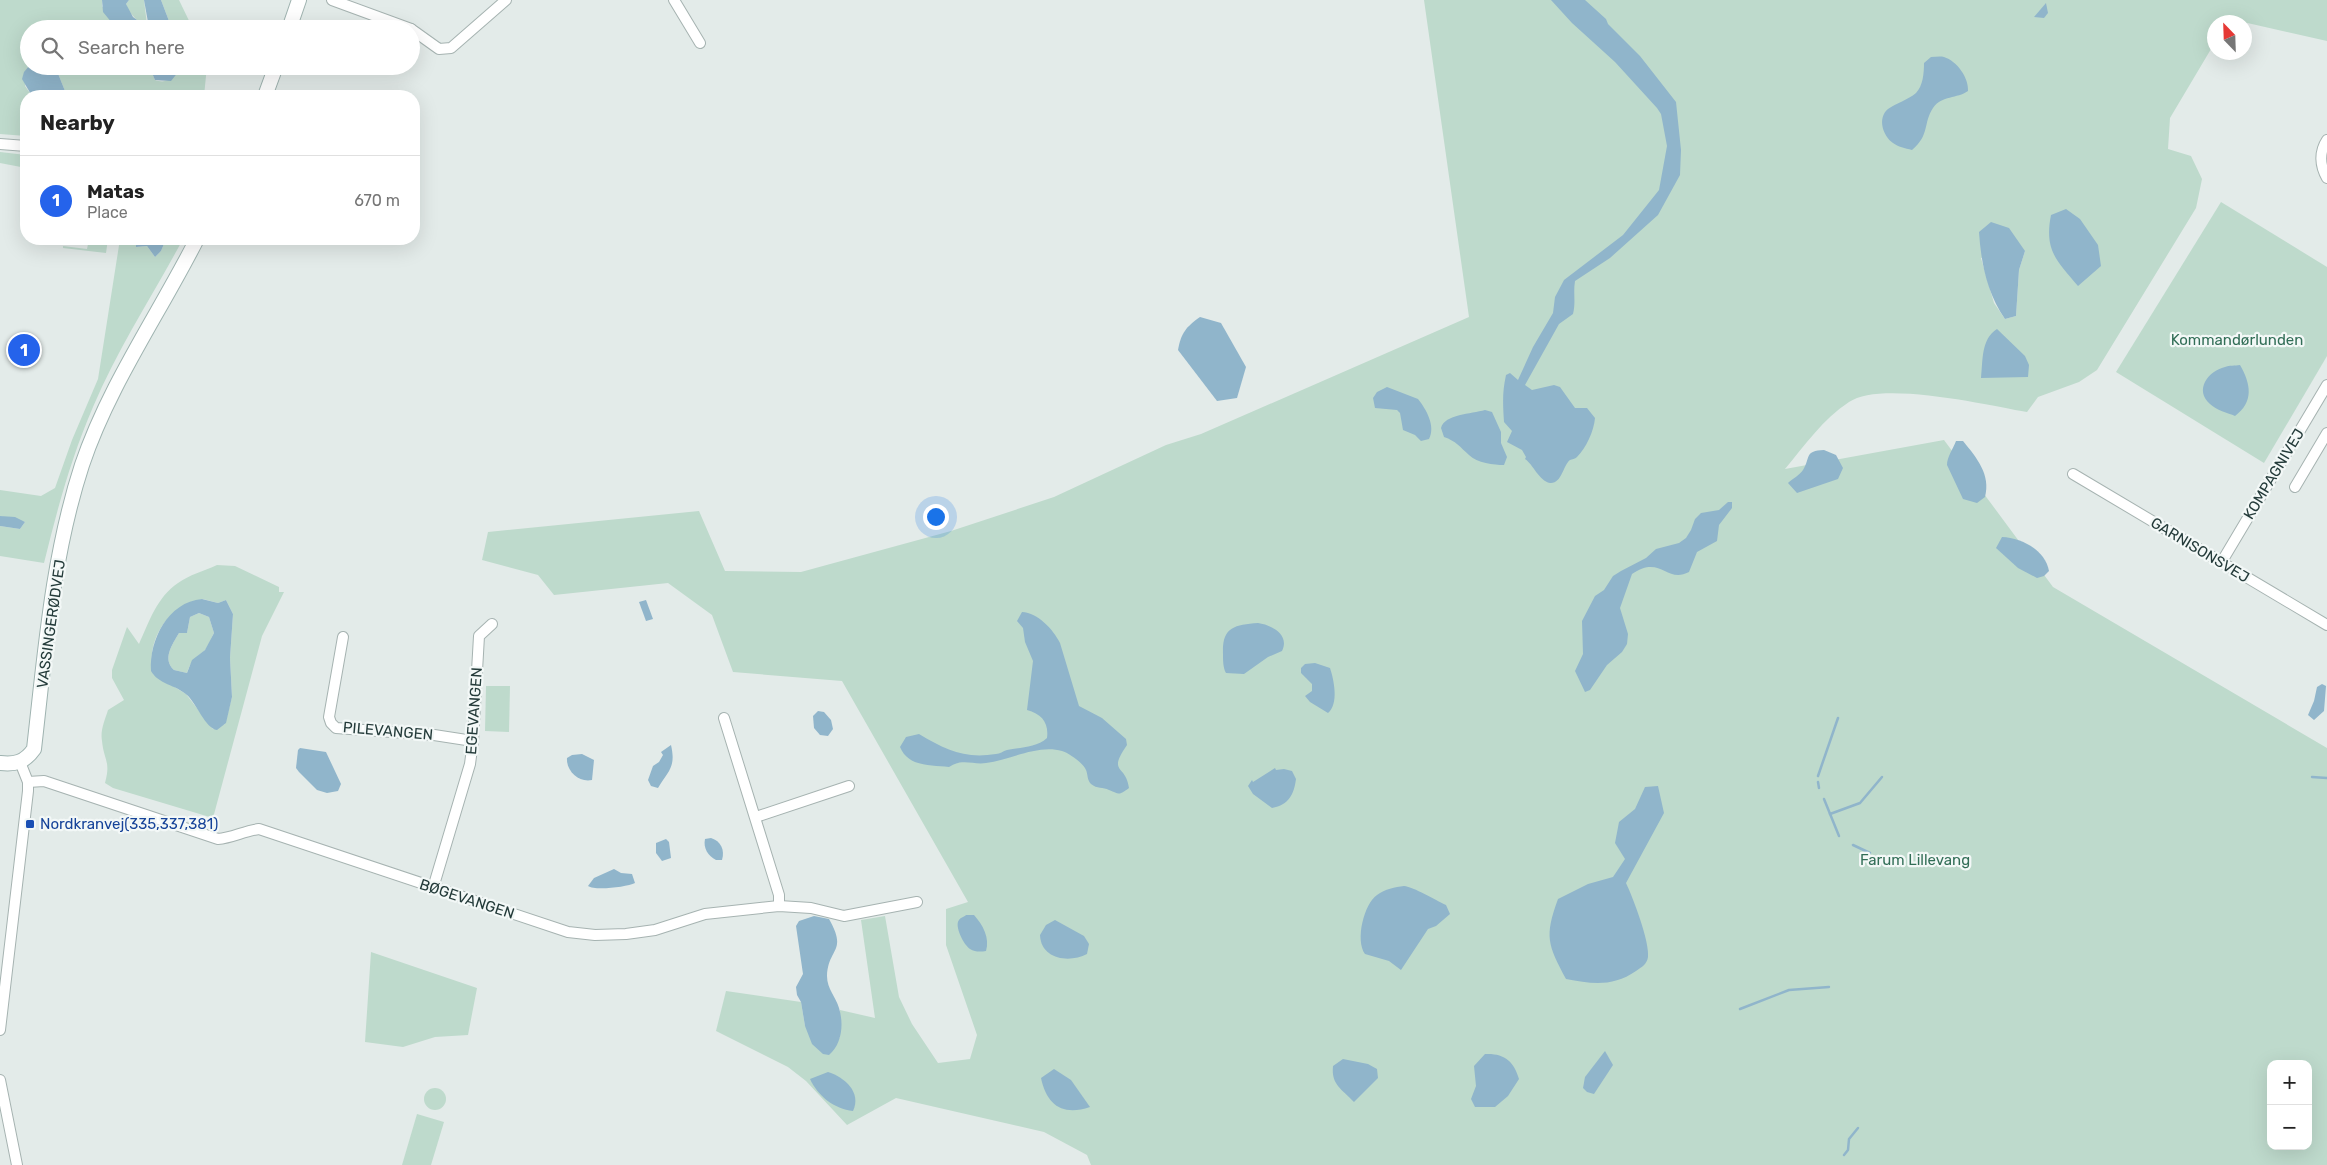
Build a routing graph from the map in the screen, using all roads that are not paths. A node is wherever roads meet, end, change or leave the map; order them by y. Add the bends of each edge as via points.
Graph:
1 (299, 0) edge
2 (332, 0) edge
3 (506, 0) edge
4 (674, 0) edge
5 (292, 20) edge
6 (386, 20) edge
7 (420, 35) edge
8 (700, 43) dead end
9 (273, 75) edge
10 (267, 90) edge
11 (2327, 140) edge
12 (0, 144) edge
13 (20, 146) edge
14 (2327, 178) edge
15 (194, 245) edge
16 (2327, 385) edge
17 (2327, 433) edge
18 (2073, 474) dead end
19 (2295, 487) dead end
20 (2221, 563) junction
21 (492, 624) dead end
22 (2327, 625) edge
23 (343, 637) dead end
24 (724, 718) dead end
25 (473, 741) junction
26 (20, 762) junction
27 (0, 763) edge
28 (28, 782) junction
29 (848, 786) dead end
30 (756, 817) junction
31 (433, 888) junction
32 (917, 902) dead end
33 (779, 906) junction
34 (0, 1030) edge
35 (0, 1080) edge
36 (17, 1165) edge

1 - 5 street
2 - 6 street
3 - 7 street via 451,48 439,49
4 - 8 street
9 - 10 street
11 - 14 street via 2321,152 2321,163
12 - 13 street
15 - 26 street, VASSINGERØDVEJ via 114,391 82,466 51,601 34,749
16 - 20 street, KOMPAGNIVEJ
17 - 19 street
18 - 20 street, GARNISONSVEJ
20 - 22 street, GARNISONSVEJ
21 - 25 street, EGEVANGEN via 479,636
23 - 25 street, PILEVANGEN via 329,716 336,728
24 - 30 street
25 - 31 street, EGEVANGEN via 470,764
26 - 27 street
26 - 28 street
28 - 31 street, BØGEVANGEN via 44,781 218,840 259,829
28 - 34 street
29 - 30 street
30 - 33 street via 779,895
31 - 33 street, BØGEVANGEN via 568,932 595,935 655,930 705,914
32 - 33 street, BØGEVANGEN via 844,916 810,908
35 - 36 street

